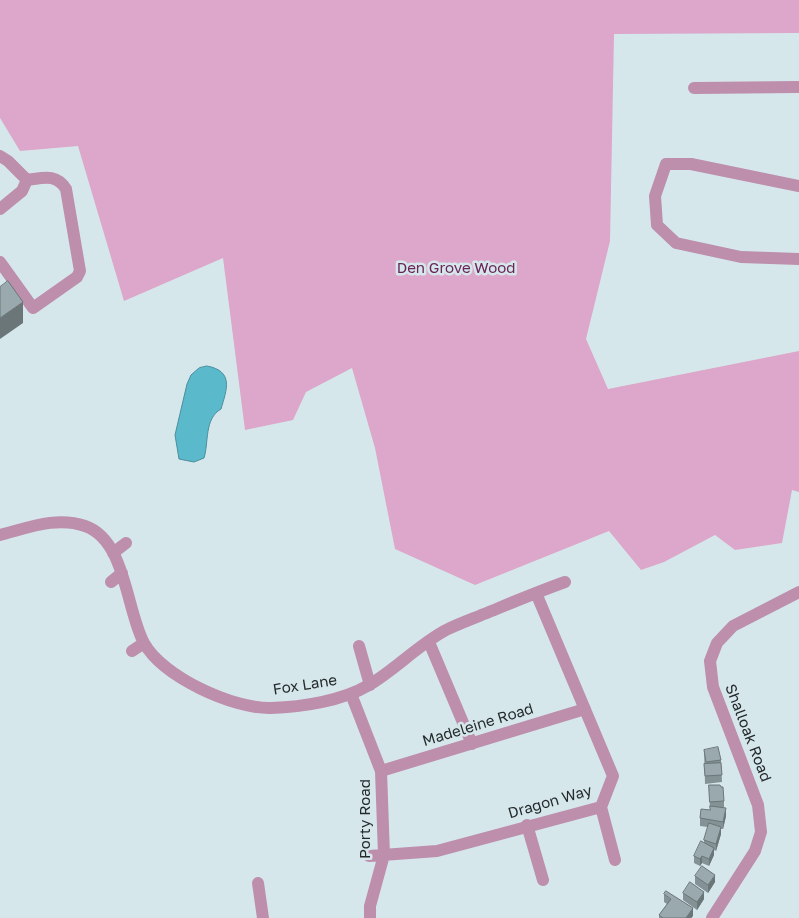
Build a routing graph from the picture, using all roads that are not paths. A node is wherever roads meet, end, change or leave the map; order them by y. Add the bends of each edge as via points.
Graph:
1 (799, 87) edge
2 (694, 88) dead end
3 (0, 156) edge
4 (27, 180) junction
5 (799, 186) edge
6 (0, 209) edge
7 (799, 259) edge
8 (0, 262) edge
9 (0, 535) edge
10 (126, 543) dead end
11 (113, 553) junction
12 (122, 573) junction
13 (111, 582) dead end
14 (565, 582) dead end
15 (536, 592) junction
16 (799, 592) edge
17 (429, 642) junction
18 (144, 643) junction
19 (359, 646) dead end
20 (132, 651) dead end
21 (370, 685) junction
22 (351, 694) junction
23 (586, 709) junction
24 (472, 744) junction
25 (380, 771) junction
26 (602, 807) junction
27 (527, 825) junction
28 (384, 855) junction
29 (369, 856) dead end
30 (615, 860) dead end
31 (543, 880) dead end
32 (258, 884) dead end
33 (263, 918) edge
34 (370, 918) edge
35 (712, 918) edge

1 - 2 street
3 - 4 street
4 - 6 street via 22,191
4 - 8 street via 50,176 61,180 66,189 80,272 32,308 11,286
5 - 7 street via 690,164 666,164 655,196 657,225 676,243 741,257
9 - 11 street, Fox Lane via 67,521 86,526 100,535
10 - 11 street
11 - 12 street, Fox Lane
12 - 13 street
12 - 18 street, Fox Lane
14 - 15 street, Fox Lane
15 - 17 street, Fox Lane via 445,630
15 - 23 street, Dragon Way
16 - 35 street, Shalloak Road via 733,626 717,643 710,662 713,686 758,805 761,832 755,851
17 - 21 street, Fox Lane
17 - 24 street
18 - 20 street
18 - 22 street, Fox Lane via 155,658 176,673 211,694 236,704 270,708
19 - 21 street
21 - 22 street, Fox Lane
22 - 25 street, Porty Road
23 - 24 street, Madeleine Road
23 - 26 street, Dragon Way via 613,776
24 - 25 street, Madeleine Road
25 - 28 street, Porty Road
26 - 27 street, Dragon Way
26 - 30 street
27 - 28 street, Dragon Way via 437,852
27 - 31 street
28 - 29 street, Dragon Way
28 - 34 street, Porty Road via 370,906
32 - 33 street

